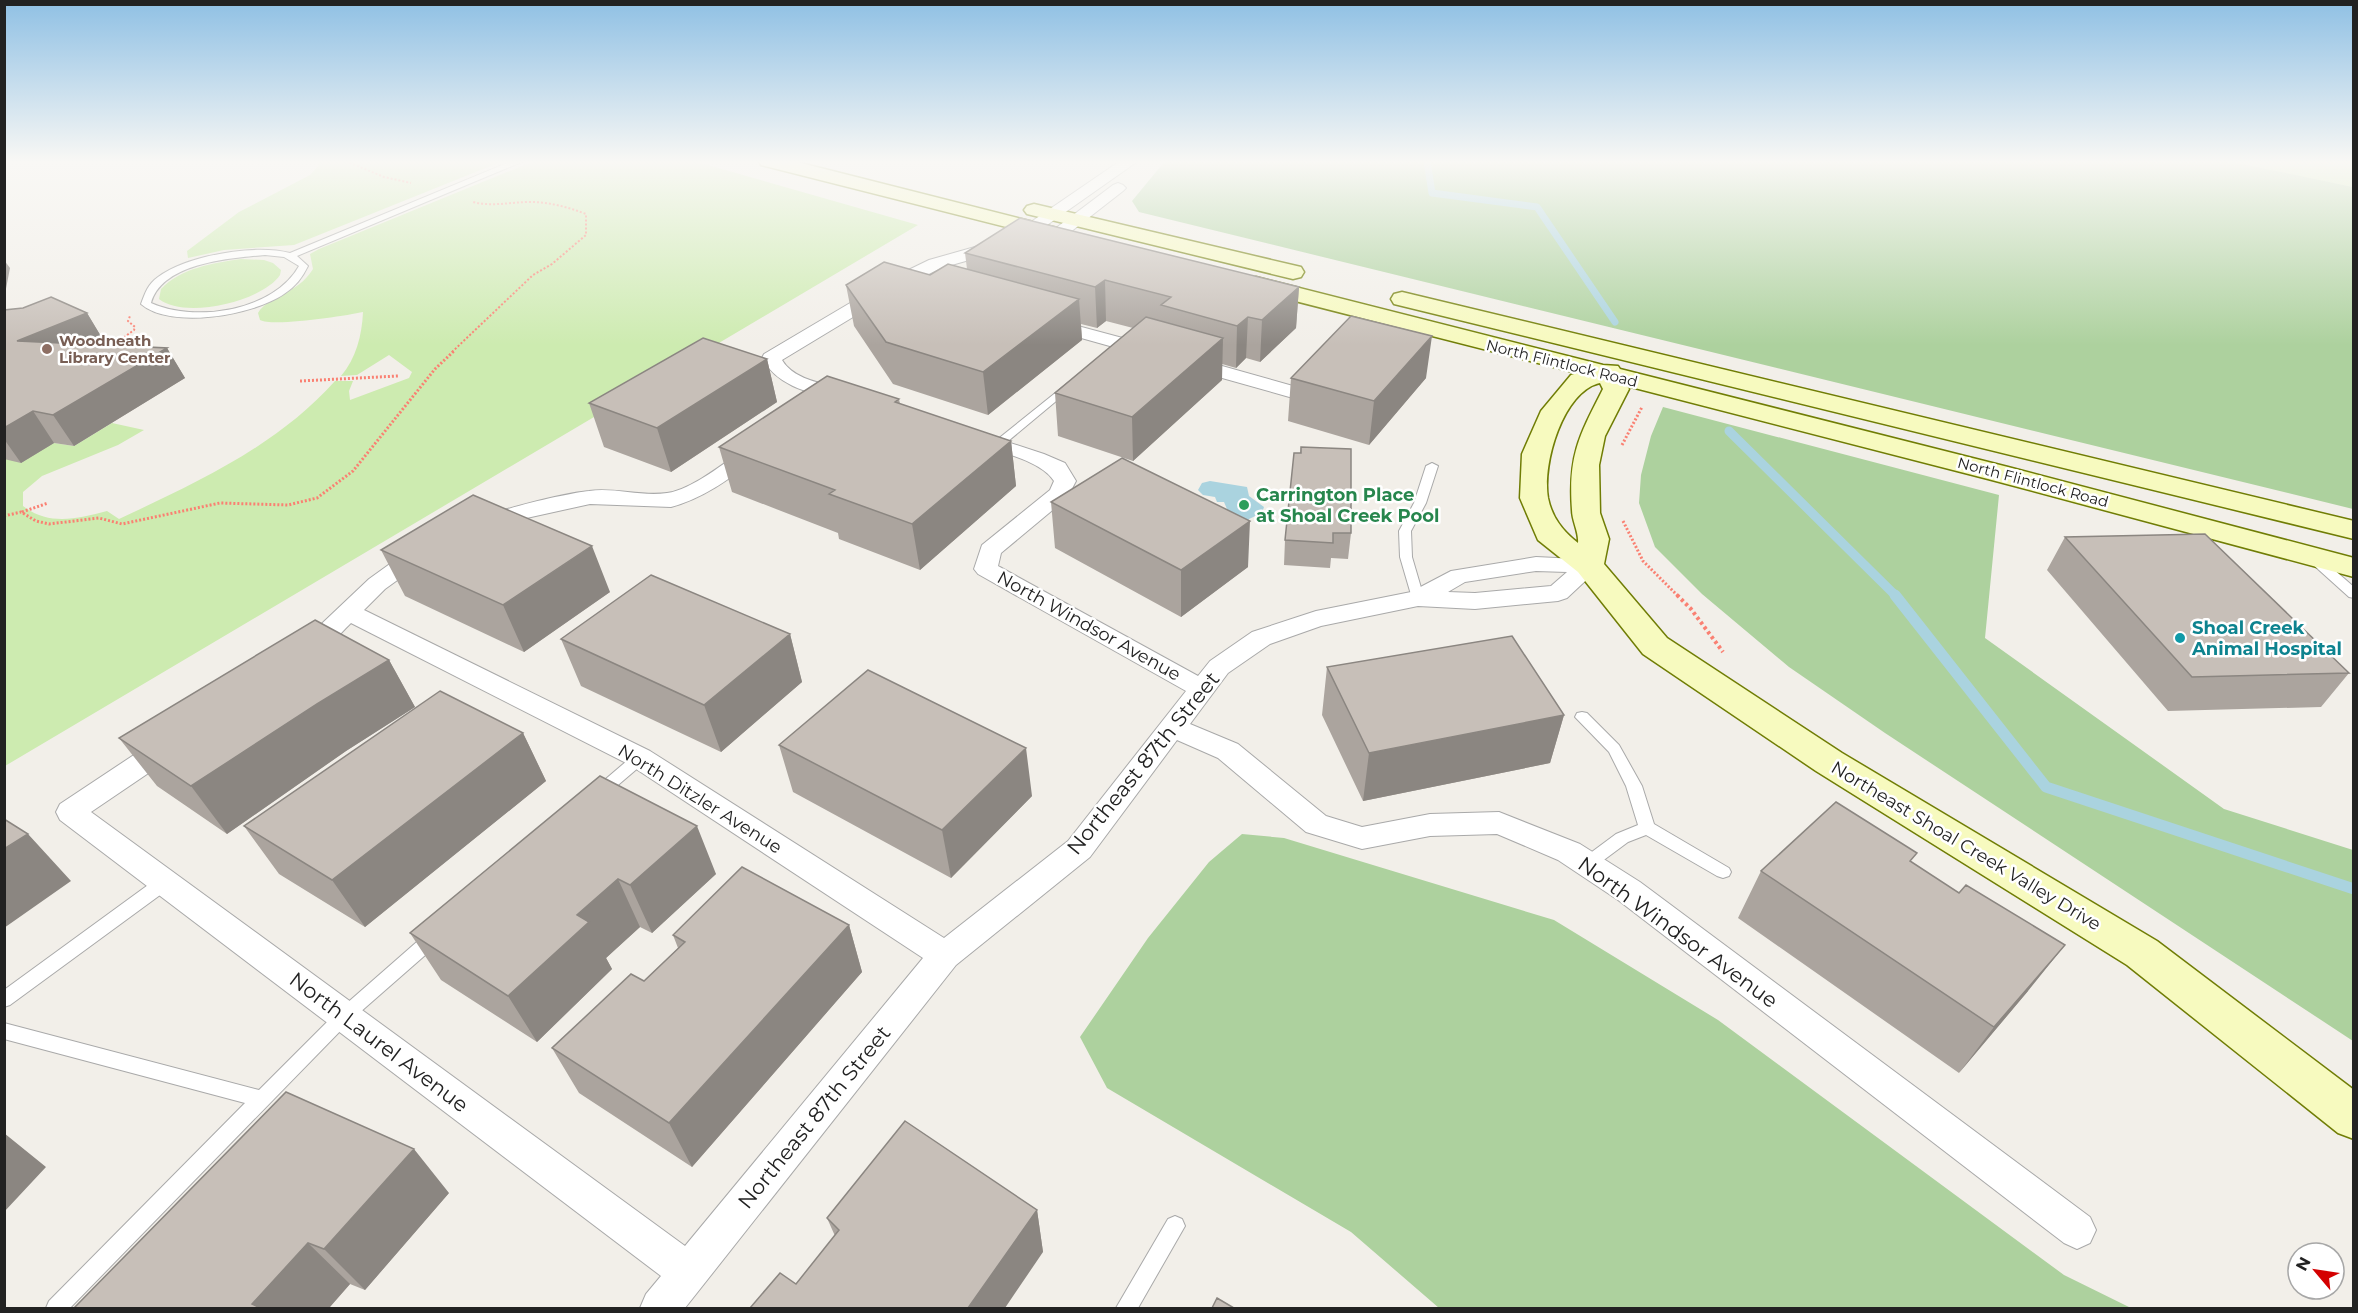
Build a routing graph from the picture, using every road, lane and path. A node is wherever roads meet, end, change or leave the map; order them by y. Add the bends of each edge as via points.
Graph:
1 (373, 222) edge
2 (586, 222) edge
3 (1048, 222) edge
4 (1050, 222) edge
5 (1059, 222) edge
6 (1056, 224) junction
7 (290, 256) junction
8 (900, 280) junction
9 (922, 287) edge
10 (1032, 318) edge
11 (1623, 352) junction
12 (1607, 374) junction
13 (398, 376) dead end
14 (1076, 379) edge
15 (300, 381) dead end
16 (836, 392) junction
17 (1293, 392) edge
18 (1647, 398) dead end
19 (868, 403) edge
20 (807, 413) edge
21 (954, 431) edge
22 (769, 441) edge
23 (997, 445) junction
24 (1620, 450) dead end
25 (1432, 466) dead end
26 (48, 503) dead end
27 (21, 512) junction
28 (1620, 515) dead end
29 (4, 516) edge
30 (2354, 530) edge
31 (2311, 556) junction
32 (1590, 565) junction
33 (2354, 568) edge
34 (2354, 594) edge
35 (1418, 598) junction
36 (349, 612) junction
37 (1730, 657) dead end
38 (288, 666) edge
39 (1202, 689) junction
40 (1582, 717) dead end
41 (1174, 728) junction
42 (190, 732) edge
43 (640, 758) junction
44 (586, 805) edge
45 (1647, 828) junction
46 (1587, 864) junction
47 (1723, 872) dead end
48 (165, 882) junction
49 (443, 930) edge
50 (945, 955) junction
51 (4, 1000) edge
52 (344, 1016) junction
53 (4, 1031) edge
54 (262, 1099) junction
55 (2354, 1118) edge
56 (1175, 1226) dead end
57 (2077, 1230) dead end
58 (689, 1273) junction
59 (56, 1308) edge
60 (660, 1308) edge
61 (1126, 1308) edge

1 - 7 lane
2 - 27 path via 586,234 533,275 435,369 353,471 317,498 288,505 220,502 122,524 108,517 36,522
3 - 6 main road, North Flintlock Road
4 - 6 main road, North Flintlock Road
5 - 6 street
6 - 8 street via 935,264
6 - 11 main road, North Flintlock Road
6 - 12 main road, North Flintlock Road
7 - 7 lane via 242,253 196,263 154,284 146,294 146,304 172,315 223,312 249,305 291,286 302,276 304,266
8 - 9 street
8 - 16 street via 771,358 775,369 795,381
10 - 17 street via 1115,346
11 - 12 main road
11 - 30 main road, North Flintlock Road
12 - 31 main road, North Flintlock Road
12 - 32 main road via 1616,389 1592,436 1585,465 1586,513 1594,539
12 - 32 main road, Northeast Shoal Creek Valley Drive via 1580,380 1554,411 1536,454 1534,498 1548,534
13 - 15 path
14 - 23 lane
16 - 19 street
16 - 20 street
18 - 24 path
21 - 23 street, North Windsor Avenue
22 - 36 street via 711,483 670,500 590,496 506,516 451,537 429,546 378,584
23 - 39 street, North Windsor Avenue via 1057,468 1065,481 1059,493 990,550 986,569
25 - 35 lane via 1420,503 1405,531 1406,557
26 - 27 path
27 - 29 path
28 - 37 path via 1643,561 1691,609
31 - 33 main road, North Flintlock Road
31 - 34 lane
32 - 35 street, Northeast 87th Street via 1558,593 1475,601
32 - 55 main road, Northeast Shoal Creek Valley Drive via 1655,646 1828,762 2142,953
35 - 39 street, Northeast 87th Street via 1316,619 1261,638 1219,667
36 - 38 street
36 - 43 street, North Ditzler Avenue
39 - 41 street, Northeast 87th Street
40 - 45 lane via 1614,749 1634,786
41 - 46 street, North Windsor Avenue via 1228,751 1316,824 1362,838 1430,825 1498,823 1569,852
41 - 50 street, Northeast 87th Street via 1079,849
42 - 48 street, North Laurel Avenue via 70,812
43 - 44 lane
43 - 50 street, North Ditzler Avenue
45 - 46 lane via 1622,838
45 - 47 lane
46 - 57 street, North Windsor Avenue via 1629,891
48 - 51 lane
48 - 52 street, North Laurel Avenue
49 - 52 lane
50 - 58 street, Northeast 87th Street
52 - 54 lane
52 - 58 street, North Laurel Avenue
53 - 54 lane
54 - 59 lane
56 - 61 lane
58 - 60 street, Northeast 87th Street

